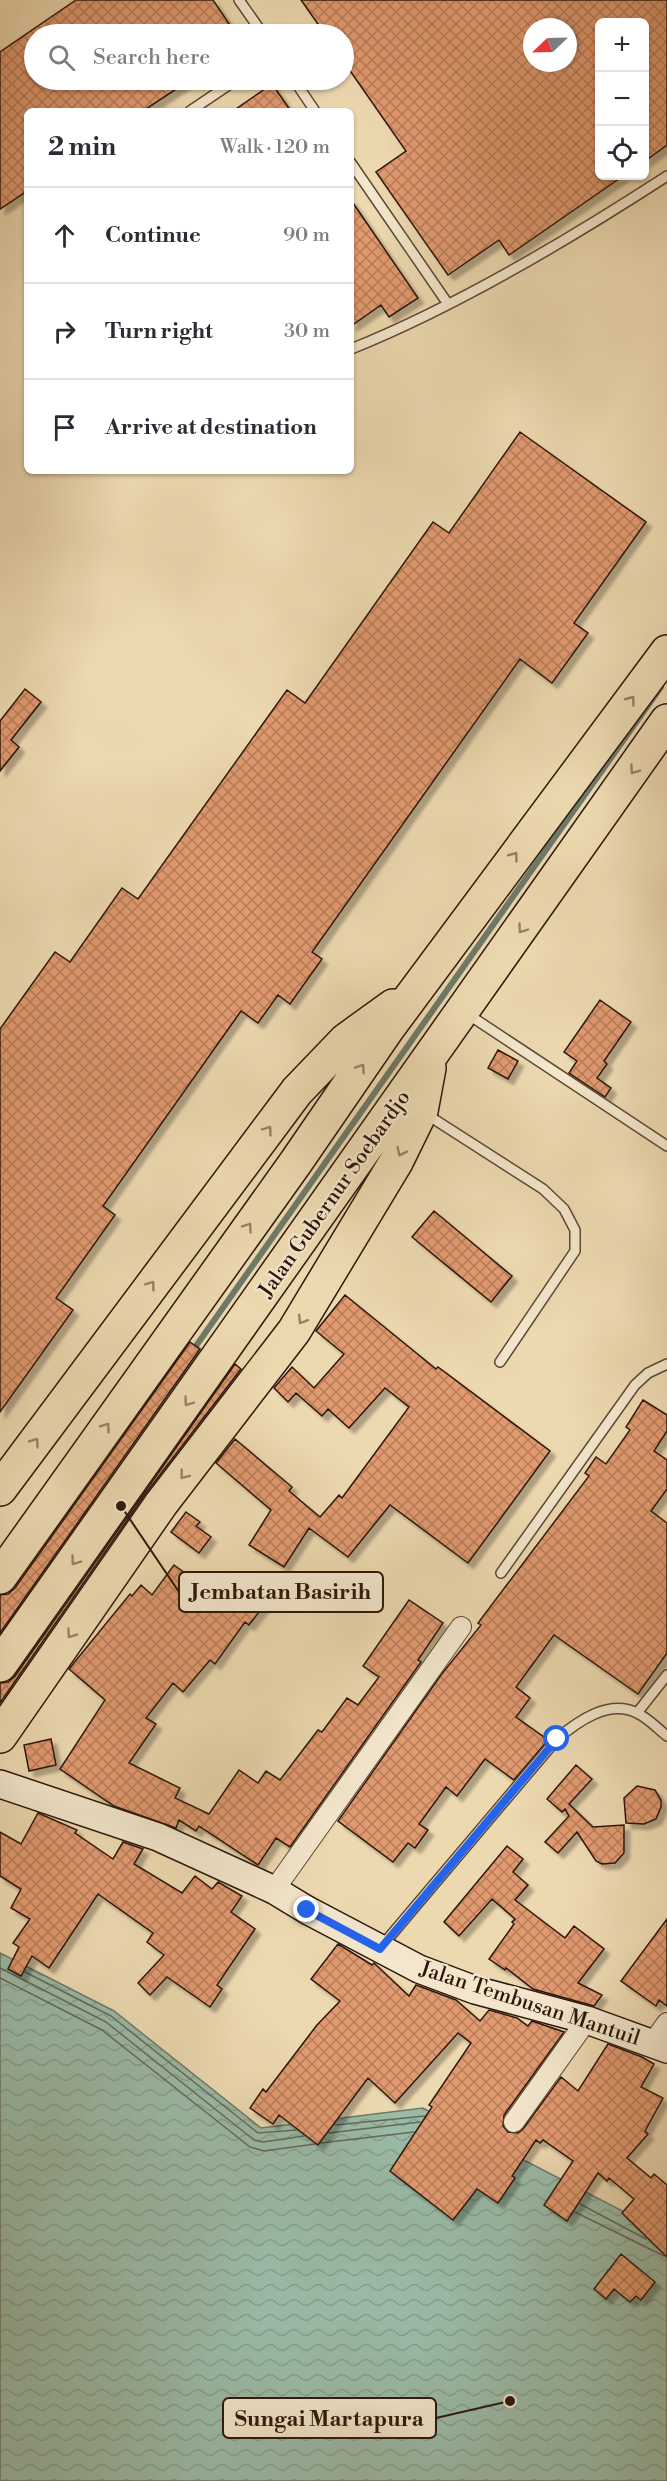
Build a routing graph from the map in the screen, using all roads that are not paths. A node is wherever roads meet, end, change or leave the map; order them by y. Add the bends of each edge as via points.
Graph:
1 (239, 0) edge
2 (256, 24) edge
3 (221, 90) edge
4 (301, 90) edge
5 (194, 108) edge
6 (313, 108) edge
7 (354, 167) edge
8 (667, 176) edge
9 (448, 304) junction
10 (354, 348) edge
11 (667, 652) edge
12 (667, 722) edge
13 (418, 988) junction
14 (464, 1011) junction
15 (431, 1057) junction
16 (421, 1111) junction
17 (667, 1146) edge
18 (195, 1228) junction
19 (230, 1254) junction
20 (500, 1362) dead end
21 (667, 1364) edge
22 (0, 1489) edge
23 (501, 1573) dead end
24 (0, 1578) edge
25 (461, 1627) dead end
26 (0, 1665) edge
27 (667, 1675) edge
28 (638, 1713) junction
29 (0, 1736) edge
30 (667, 1736) edge
31 (0, 1784) edge
32 (274, 1890) junction
33 (380, 1949) junction
34 (587, 2020) junction
35 (662, 2039) edge
36 (514, 2122) dead end

1 - 2 lane
3 - 5 lane
4 - 6 lane
7 - 9 lane
8 - 9 lane
9 - 10 lane
13 -> 11 highway
12 -> 14 highway, Jalan Gubernur Soebardjo
18 -> 13 highway via 323,1062 346,1040
19 -> 13 highway
14 - 15 highway, Jalan Gubernur Soebardjo
14 - 17 lane
15 - 16 highway
15 -> 26 highway, Jalan Gubernur Soebardjo
16 - 20 lane via 543,1189 564,1209 575,1230 575,1251
16 -> 29 highway via 396,1162 294,1331 161,1504
18 - 19 highway
22 -> 18 highway
24 -> 19 highway
21 - 23 lane via 648,1373 618,1407
25 - 32 street
27 - 28 lane
28 - 30 lane
28 - 33 lane via 615,1708 593,1714 557,1739
31 - 32 street, Jalan Tembusan Mantuil via 158,1837
32 - 33 street, Jalan Tembusan Mantuil
33 - 34 street, Jalan Tembusan Mantuil via 475,1990
34 - 35 street, Jalan Tembusan Mantuil
34 - 36 street

